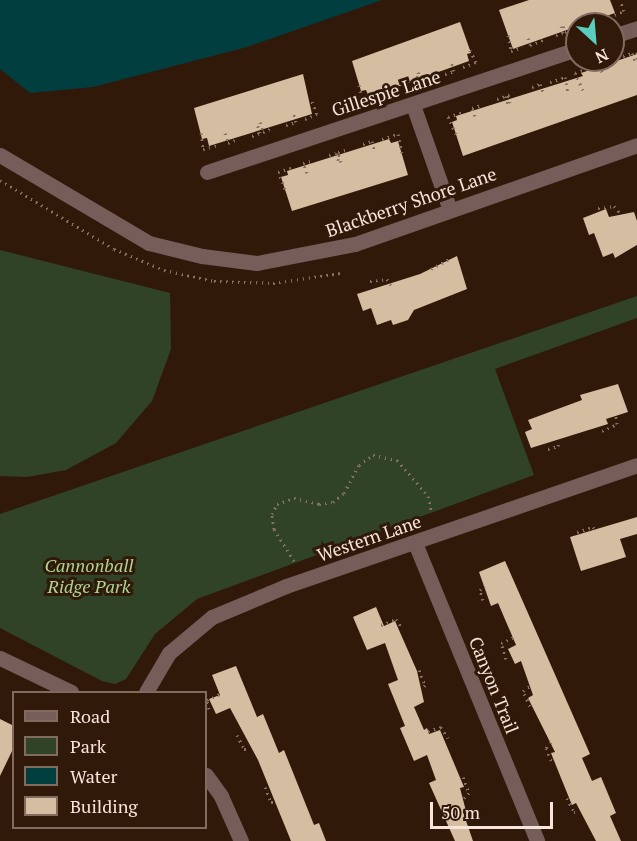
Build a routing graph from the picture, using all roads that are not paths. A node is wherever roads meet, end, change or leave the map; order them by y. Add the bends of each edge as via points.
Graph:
1 (565, 53) edge
2 (413, 105) junction
3 (637, 145) edge
4 (0, 155) edge
5 (207, 172) dead end
6 (450, 210) junction
7 (637, 465) edge
8 (415, 543) junction
9 (0, 658) edge
10 (67, 691) edge
11 (147, 691) edge
12 (207, 776) edge
13 (241, 841) edge
14 (537, 841) edge

1 - 2 street, Gillespie Lane
2 - 5 street, Gillespie Lane
2 - 6 street
3 - 6 street, Blackberry Shore Lane
4 - 6 street, Blackberry Shore Lane via 149,243 202,256 257,263 319,253
7 - 8 street, Western Lane
8 - 11 street, Western Lane via 286,586 212,618 169,653
8 - 14 street, Canyon Trail
9 - 10 street
12 - 13 street via 221,796

